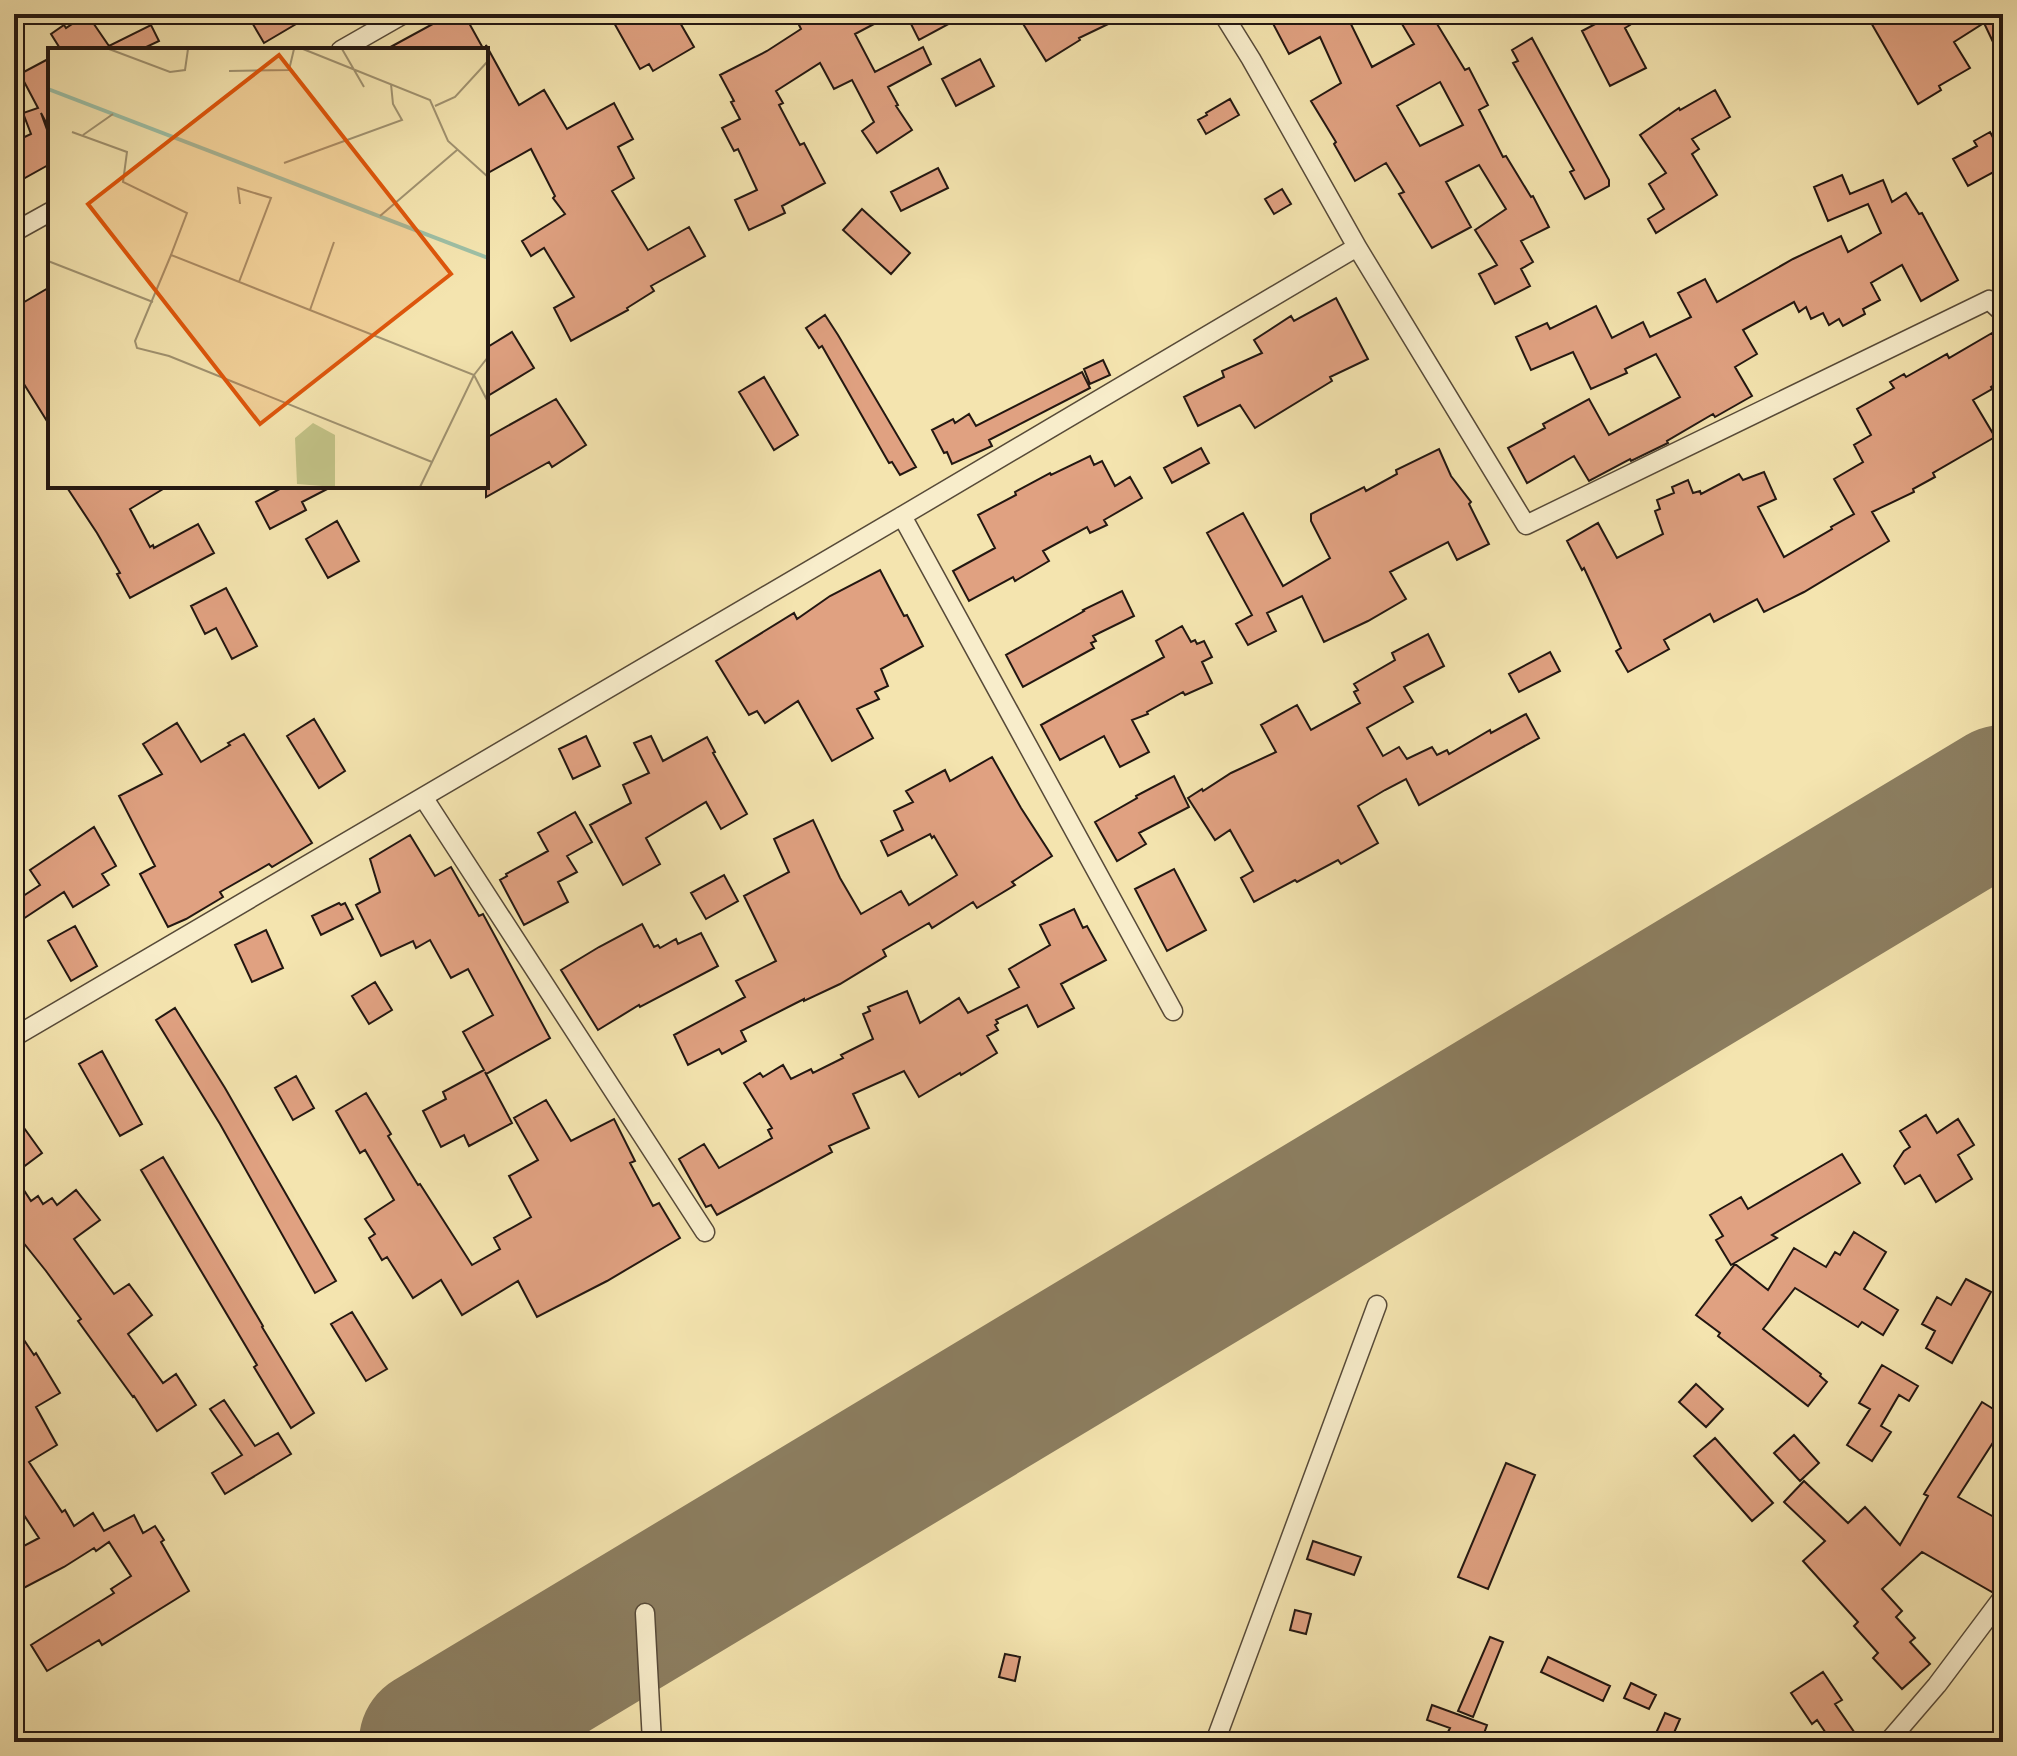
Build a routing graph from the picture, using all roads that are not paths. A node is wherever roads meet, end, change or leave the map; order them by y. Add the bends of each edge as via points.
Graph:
1 (404, 14) edge
2 (1223, 14) edge
3 (344, 48) edge
4 (48, 213) edge
5 (14, 232) edge
6 (1357, 247) junction
7 (2003, 313) edge
8 (902, 516) junction
9 (423, 797) junction
10 (1173, 1011) dead end
11 (14, 1037) edge
12 (705, 1232) dead end
13 (1377, 1305) dead end
14 (2003, 1597) edge
15 (645, 1613) dead end
16 (652, 1742) edge
17 (1215, 1742) edge
18 (1888, 1742) edge

1 - 3 street
2 - 6 street
4 - 5 street
6 - 7 street via 1526,525 1989,300
6 - 8 street
8 - 9 street
8 - 10 street
9 - 11 street
9 - 12 street
13 - 17 street
14 - 18 street
15 - 16 street

